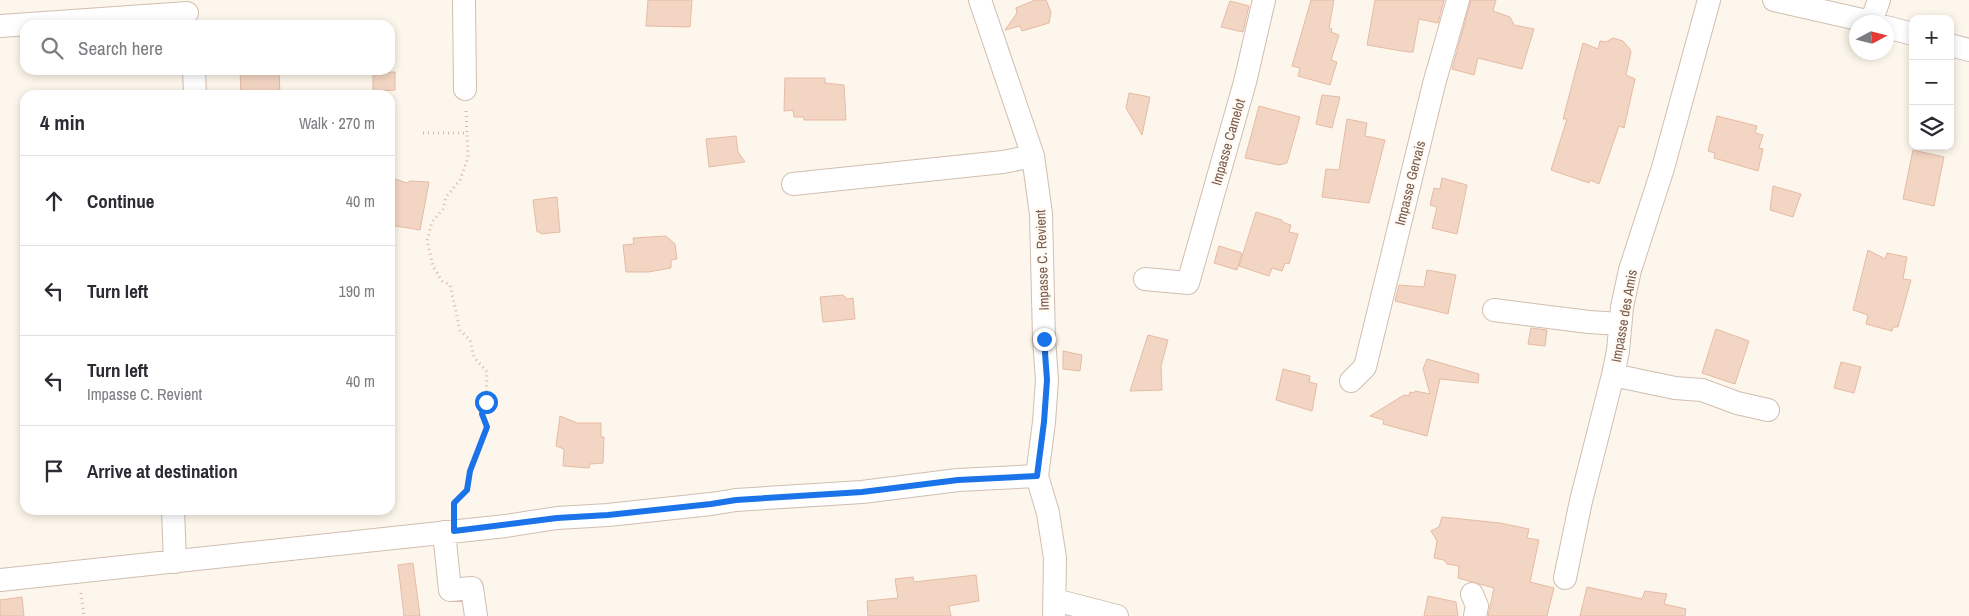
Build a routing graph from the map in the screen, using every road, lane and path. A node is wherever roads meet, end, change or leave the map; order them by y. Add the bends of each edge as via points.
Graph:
1 (464, 0) edge
2 (980, 0) edge
3 (1264, 0) edge
4 (1458, 0) edge
5 (1709, 0) edge
6 (1774, 0) edge
7 (1879, 0) edge
8 (186, 13) edge
9 (1874, 15) edge
10 (1849, 17) edge
11 (86, 20) edge
12 (20, 25) edge
13 (0, 26) edge
14 (1894, 29) edge
15 (1909, 33) edge
16 (1954, 46) edge
17 (1969, 50) edge
18 (194, 75) edge
19 (465, 89) joint
20 (195, 90) edge
21 (423, 133) dead end
22 (467, 133) junction
23 (1032, 156) junction
24 (793, 184) dead end
25 (1145, 279) dead end
26 (1494, 310) dead end
27 (1620, 324) junction
28 (1358, 374) dead end
29 (1613, 375) junction
30 (1768, 410) dead end
31 (1037, 476) junction
32 (173, 515) edge
33 (449, 531) junction
34 (175, 562) junction
35 (1565, 578) dead end
36 (0, 580) edge
37 (1054, 608) edge
38 (1093, 614) edge
39 (476, 616) edge
40 (1117, 616) edge

1 - 19 street
2 - 23 street, Impasse C. Revient
3 - 25 street, Impasse Camelot via 1245,82 1188,282
4 - 28 street, Impasse Gervais
5 - 27 street, Impasse des Amis via 1663,168 1630,270
6 - 10 street
7 - 9 street
8 - 11 street
12 - 13 street
14 - 15 street
16 - 17 street
18 - 20 street
19 - 22 path
21 - 22 path
22 - 33 path via 468,146 460,180 432,222 427,241 433,266 442,281 450,285 460,330 470,340 474,357 486,372 486,402 482,414 487,427 470,471 467,490 454,503
23 - 24 street via 1003,162
23 - 31 street, Impasse C. Revient via 1042,214 1047,380
26 - 27 street
27 - 29 street, Impasse des Amis
29 - 30 street via 1675,388 1702,390
29 - 35 street, Impasse des Amis
31 - 33 street via 736,500
31 - 37 street, Impasse C. Revient via 1048,513 1055,558
32 - 34 street
33 - 34 street
33 - 39 street via 450,590 472,588
34 - 36 street
37 - 38 street
38 - 40 street

